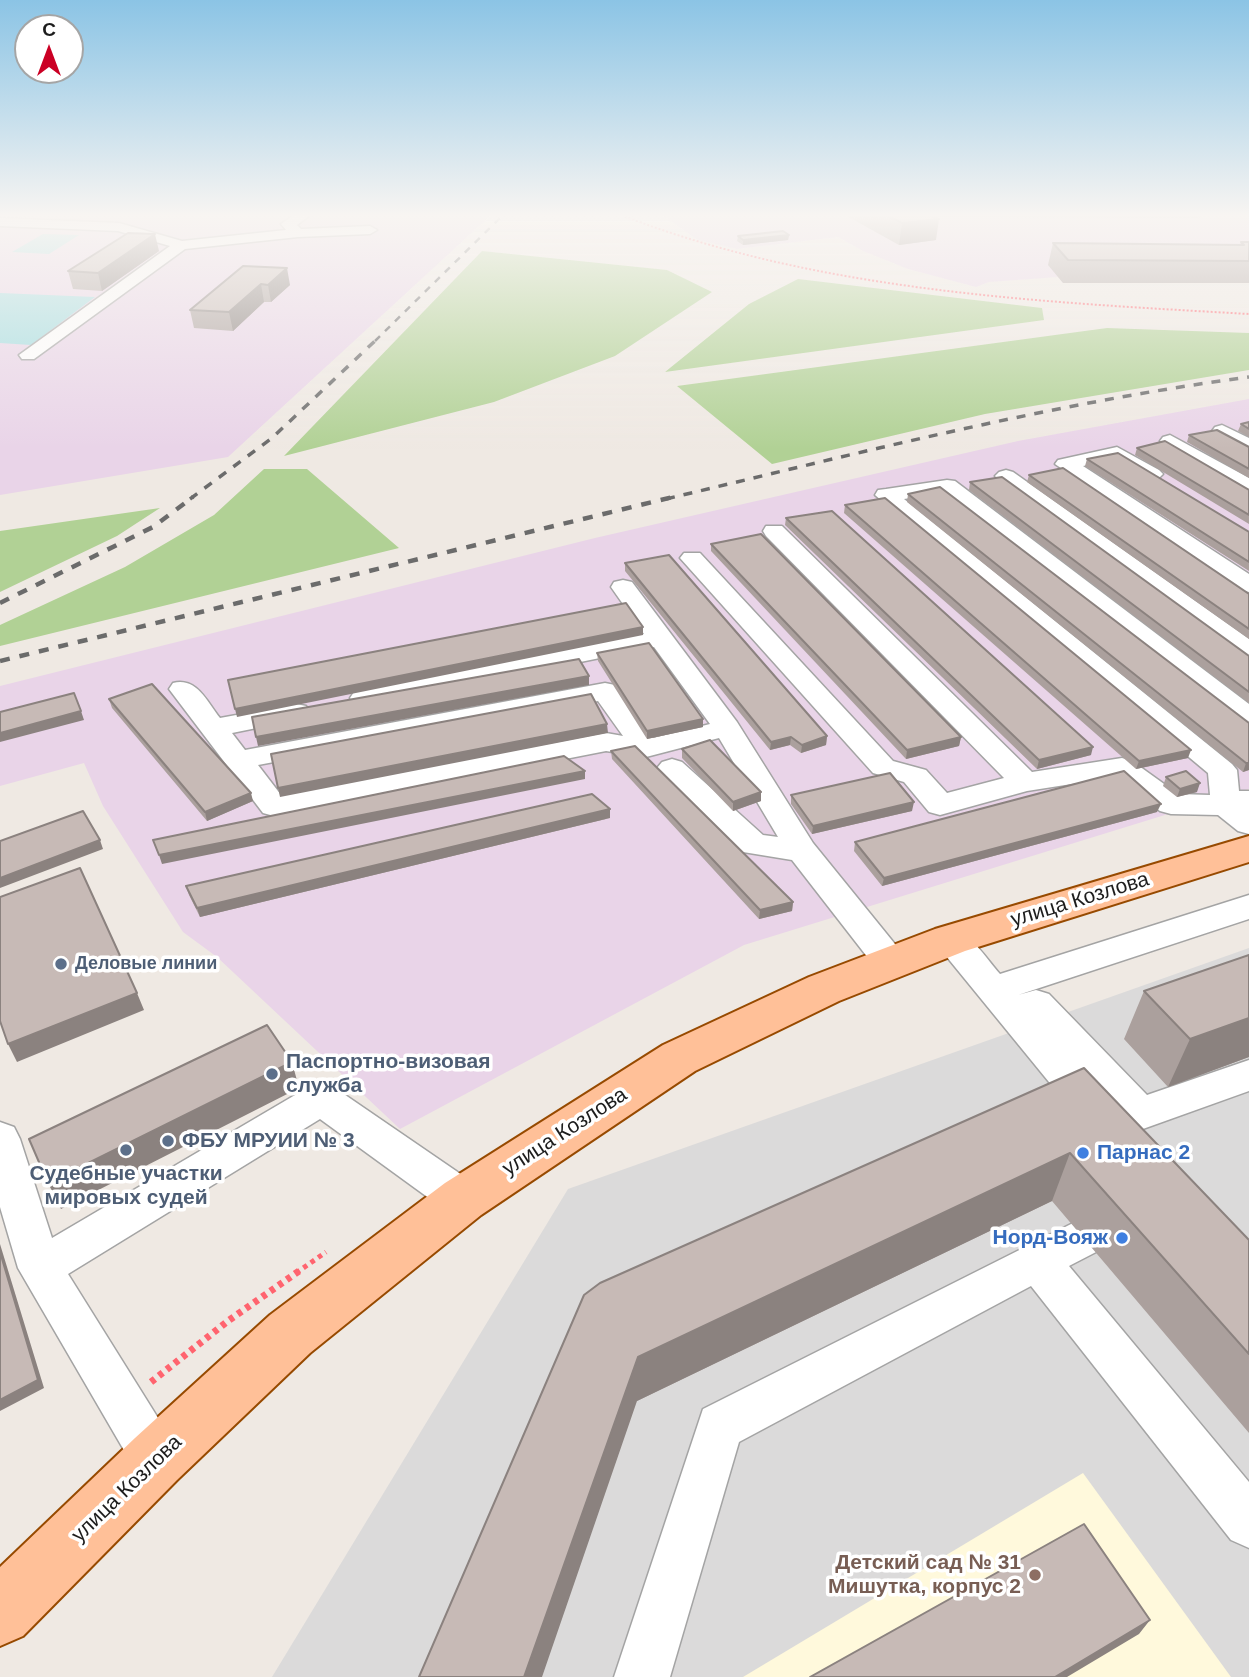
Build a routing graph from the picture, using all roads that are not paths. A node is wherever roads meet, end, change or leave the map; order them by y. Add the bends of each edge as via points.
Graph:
1 (114, 293) edge
2 (28, 355) dead end
3 (1222, 431) edge
4 (1170, 442) edge
5 (1249, 446) edge
6 (1006, 476) edge
7 (1172, 486) edge
8 (1249, 487) edge
9 (774, 531) dead end
10 (692, 558) dead end
11 (1249, 585) edge
12 (623, 587) dead end
13 (661, 638) junction
14 (1249, 651) edge
15 (582, 654) junction
16 (183, 689) dead end
17 (605, 691) junction
18 (1249, 717) edge
19 (727, 728) junction
20 (214, 729) junction
21 (646, 748) junction
22 (237, 760) junction
23 (672, 768) dead end
24 (1025, 782) junction
25 (1241, 809) edge
26 (1249, 849) edge
27 (802, 850) junction
28 (1249, 907) edge
29 (950, 940) junction
30 (891, 963) junction
31 (1002, 1002) junction
32 (1249, 1075) edge
33 (0, 1139) edge
34 (1125, 1146) edge
35 (463, 1199) junction
36 (1083, 1237) dead end
37 (1038, 1261) junction
38 (40, 1268) junction
39 (156, 1459) junction
40 (1249, 1522) edge
41 (0, 1613) edge
42 (642, 1677) edge

1 - 2 lane
3 - 5 lane
4 - 8 lane
6 - 14 lane
7 - 11 lane via 1117,453 1065,464
9 - 24 lane
10 - 24 lane via 883,767 915,776 940,805
12 - 13 lane
13 - 15 lane
13 - 19 lane
15 - 17 lane
15 - 20 lane
16 - 20 lane
17 - 21 lane
17 - 22 lane
18 - 25 lane via 947,486 886,495 1222,770
19 - 21 lane
19 - 27 lane
20 - 22 lane
21 - 22 lane via 606,743 274,806
23 - 27 lane via 754,845
24 - 25 lane via 1122,767 1171,804
26 - 29 main road, улица Козлова
27 - 30 lane
28 - 31 lane
29 - 30 main road, улица Козлова
29 - 31 lane
30 - 35 main road, улица Козлова via 824,989 678,1058
31 - 32 lane via 1036,1004 1140,1114
31 - 34 lane
33 - 38 lane
35 - 38 lane via 321,1099
35 - 39 main road, улица Козлова via 290,1334
36 - 37 lane
37 - 40 lane
37 - 42 lane via 720,1426
38 - 39 lane
39 - 41 main road, улица Козлова

